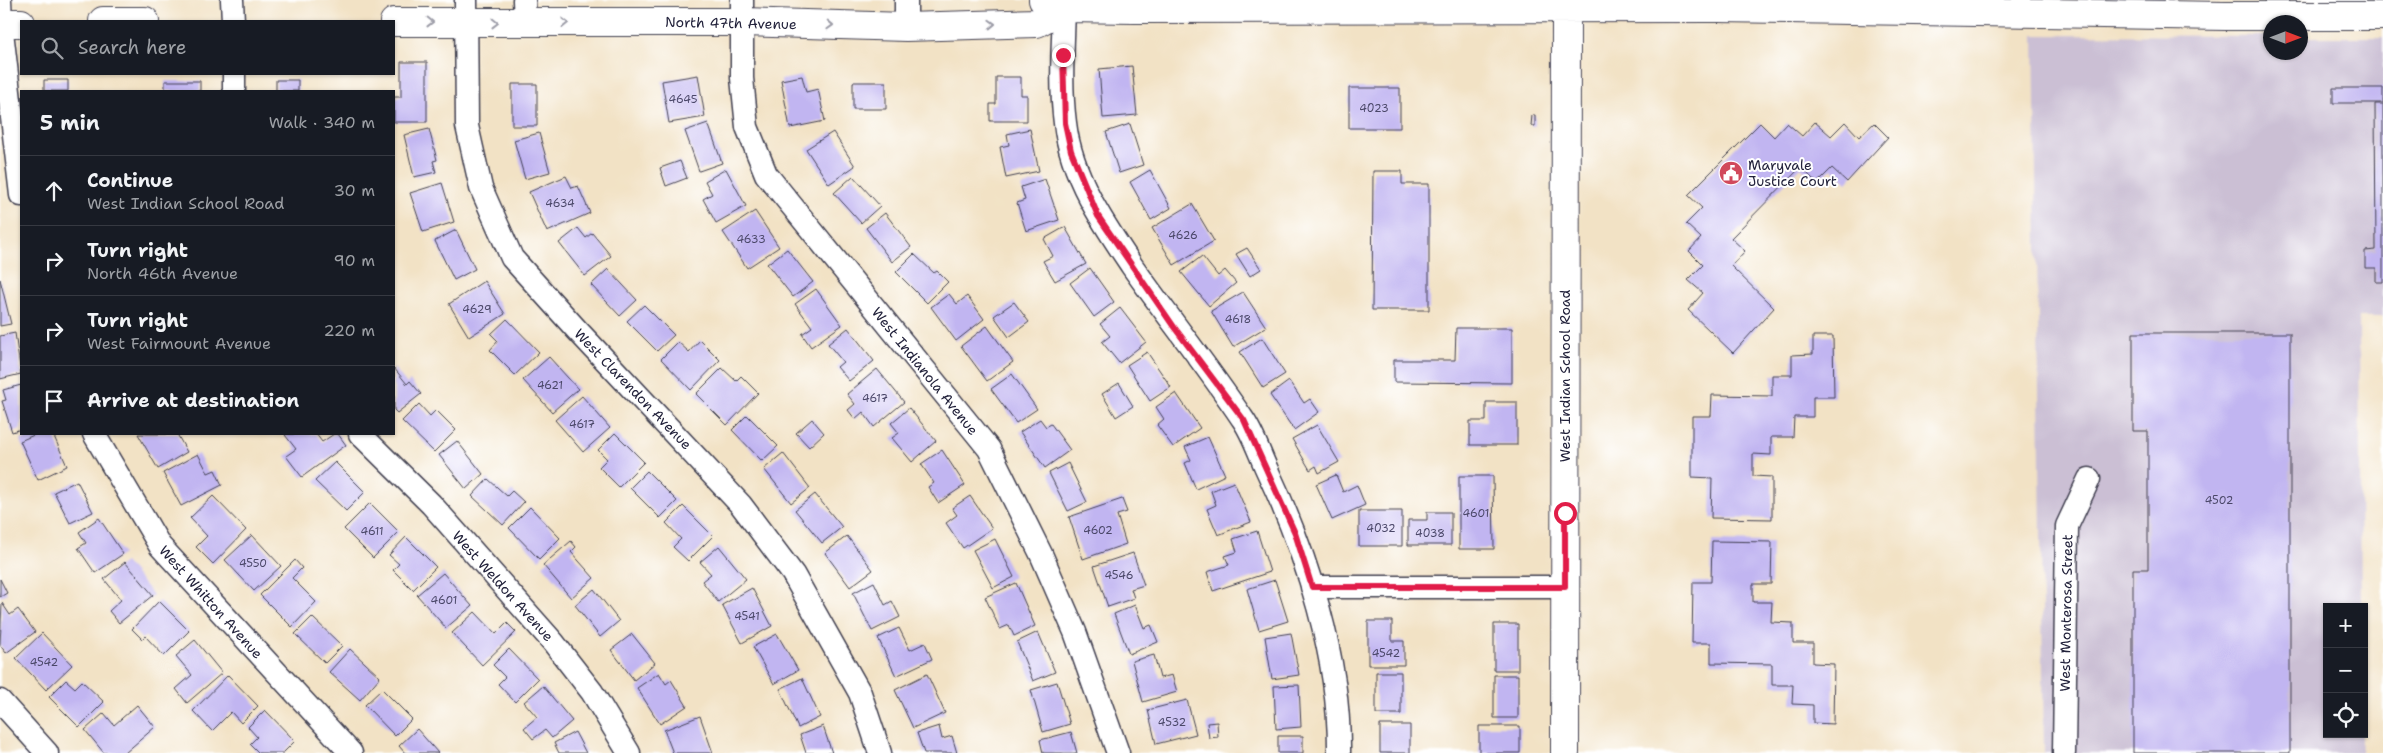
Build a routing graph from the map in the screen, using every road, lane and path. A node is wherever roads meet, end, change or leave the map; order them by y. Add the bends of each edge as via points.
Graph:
1 (232, 0) edge
2 (906, 0) edge
3 (1054, 4) edge
4 (1566, 4) edge
5 (1136, 5) edge
6 (466, 11) edge
7 (742, 11) edge
8 (524, 12) edge
9 (2383, 16) edge
10 (6, 17) edge
11 (233, 20) edge
12 (395, 22) edge
13 (906, 27) junction
14 (234, 75) edge
15 (234, 90) edge
16 (20, 182) edge
17 (95, 435) edge
18 (361, 435) edge
19 (2089, 479) dead end
20 (1312, 587) junction
21 (1565, 587) junction
22 (0, 701) edge
23 (47, 753) edge
24 (351, 753) edge
25 (630, 753) edge
26 (880, 753) edge
27 (1118, 753) edge
28 (1339, 753) edge
29 (1565, 753) edge
30 (2064, 753) edge

1 - 11 street
2 - 13 street
3 - 5 street, North 47th Avenue
13 -> 3 street, North 47th Avenue via 1037,23
3 - 20 street via 1063,55 1065,123 1084,185 1098,216 1174,327 1244,420 1295,533
4 - 5 street, North 47th Avenue
4 - 9 street, North 47th Avenue
4 - 21 street, West Indian School Road
6 -> 8 street, North 47th Avenue
12 -> 6 street, North 47th Avenue
6 - 26 street, West Clarendon Avenue via 467,126 481,188 512,258 741,505 793,574 860,693
8 -> 7 street, North 47th Avenue
7 -> 13 street, North 47th Avenue
7 - 27 street, West Indianola Avenue via 742,78 747,128 766,174 989,449 1075,632
10 - 16 street
14 - 15 street
17 - 24 street, West Whitton Avenue via 160,546
18 - 25 street, West Weldon Avenue via 431,504 554,642 592,692
19 - 30 street, West Monterosa Street via 2066,526
20 - 21 street
20 - 28 street via 1332,678
21 - 29 street, West Indian School Road
22 - 23 street

